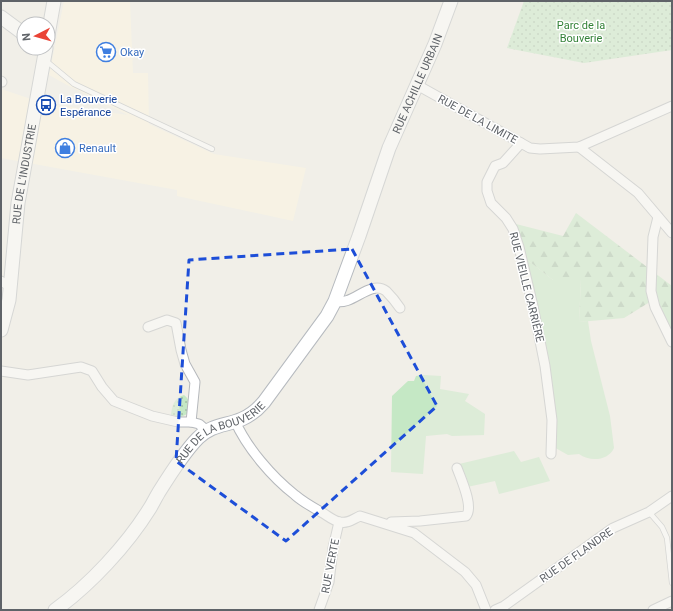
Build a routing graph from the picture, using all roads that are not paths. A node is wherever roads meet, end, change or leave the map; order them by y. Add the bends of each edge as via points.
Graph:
1 (54, 1) edge
2 (451, 1) edge
3 (51, 16) edge
4 (1, 17) edge
5 (16, 28) edge
6 (43, 56) edge
7 (48, 56) edge
8 (417, 85) junction
9 (672, 106) edge
10 (521, 143) junction
11 (579, 147) junction
12 (212, 149) dead end
13 (658, 217) junction
14 (672, 233) edge
15 (359, 236) joint
16 (5, 292) edge
17 (335, 301) junction
18 (400, 308) dead end
19 (148, 327) dead end
20 (1, 330) edge
21 (672, 342) edge
22 (1, 371) edge
23 (235, 421) junction
24 (191, 422) junction
25 (207, 431) junction
26 (551, 454) dead end
27 (457, 468) dead end
28 (672, 496) edge
29 (648, 512) junction
30 (339, 522) junction
31 (380, 522) junction
32 (672, 583) edge
33 (672, 601) edge
34 (505, 608) edge
35 (55, 610) edge
36 (319, 610) edge
37 (486, 610) edge
38 (495, 610) edge
39 (653, 610) edge

1 - 3 street
2 - 8 street, RUE ACHILLE URBAIN
4 - 5 street
6 - 16 street, RUE DE L'INDUSTRIE
7 - 12 lane via 61,74 74,84
8 - 10 street, RUE DE LA LIMITE
8 - 15 street, RUE ACHILLE URBAIN via 382,166
9 - 11 street
10 - 11 street, RUE DE LA LIMITE via 530,148 540,149
10 - 26 street, RUE VIEILLE CARRIÈRE via 503,163 495,166 487,182 487,191 491,203 513,229 519,247 545,366 552,420
11 - 13 street via 638,193
13 - 14 street
13 - 21 street via 653,237 651,291 655,307
15 - 17 street, RUE DE LA BOUVERIE
16 - 20 street, RUE DE L'INDUSTRIE
17 - 18 street via 347,301 370,289 378,288 385,290
17 - 23 street, RUE DE LA BOUVERIE via 264,402 248,415
19 - 24 street via 167,320 176,323 180,350 195,382
22 - 24 street via 28,375 81,367 92,371 114,401 152,416
23 - 25 street, RUE DE LA BOUVERIE
23 - 30 street via 246,440 278,479 296,496
24 - 25 street
25 - 35 street, RUE DE LA BOUVERIE via 193,444 128,539 71,598
27 - 31 street via 469,508 466,516
28 - 29 street, RUE DE FLANDRE
29 - 32 lane via 662,527 667,538
29 - 34 street, RUE DE FLANDRE via 613,528
30 - 31 street via 348,522 360,516
30 - 36 street, RUE VERTE via 329,582
31 - 37 street via 414,533 465,572 476,585
33 - 39 street
34 - 38 street, RUE DE FLANDRE

